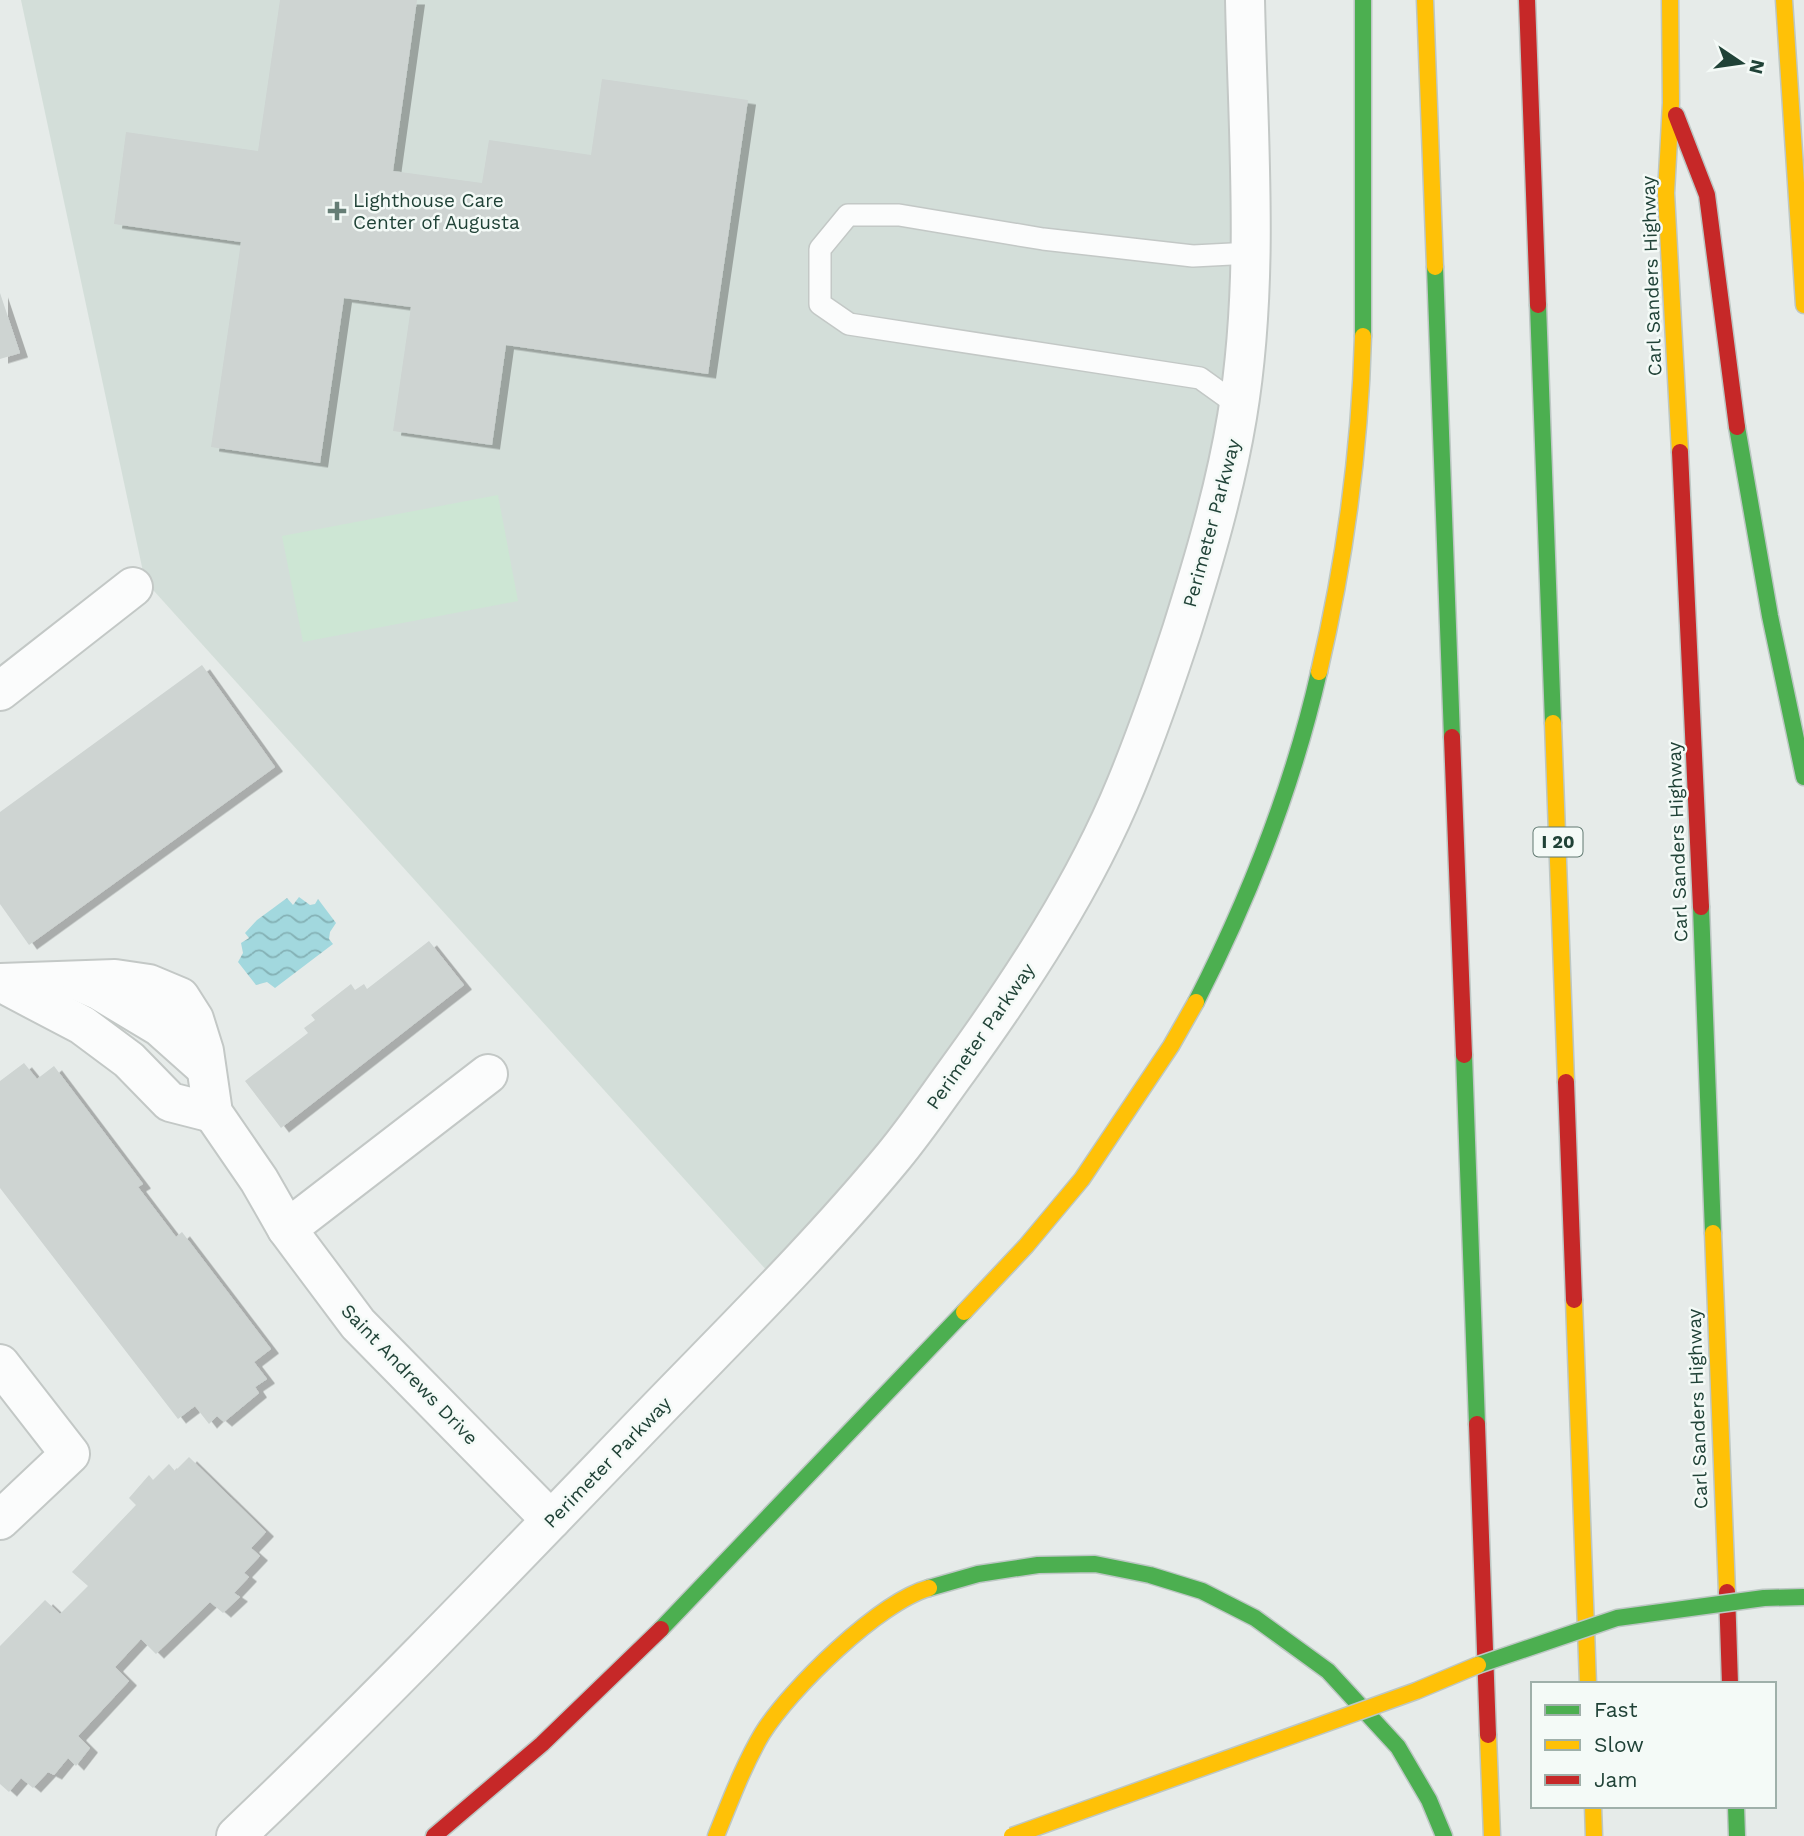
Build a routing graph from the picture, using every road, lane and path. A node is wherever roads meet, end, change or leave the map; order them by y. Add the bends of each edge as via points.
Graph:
1 (1245, 0) edge
2 (1363, 0) edge
3 (1425, 0) edge
4 (1527, 0) edge
5 (1670, 0) edge
6 (1784, 0) edge
7 (1671, 103) junction
8 (1251, 253) junction
9 (1804, 305) edge
10 (1239, 406) junction
11 (133, 587) dead end
12 (0, 691) edge
13 (1804, 778) edge
14 (1, 983) edge
15 (132, 995) junction
16 (97, 1037) junction
17 (488, 1074) dead end
18 (214, 1113) junction
19 (288, 1230) junction
20 (0, 1364) edge
21 (0, 1520) edge
22 (551, 1520) junction
23 (1804, 1597) edge
24 (1588, 1682) edge
25 (1730, 1682) edge
26 (1592, 1808) edge
27 (1736, 1808) edge
28 (236, 1836) edge
29 (434, 1836) edge
30 (716, 1836) edge
31 (1012, 1836) edge
32 (1444, 1836) edge
33 (1492, 1836) edge
34 (1594, 1836) edge
35 (1737, 1836) edge

1 - 8 street, Perimeter Parkway
2 - 29 highway via 1359,407 1342,558 1325,648 1272,827 1230,931 1183,1027 1081,1180 1022,1251 664,1628 542,1746
3 - 33 highway
4 - 24 highway, I 20
5 - 7 highway, Carl Sanders Highway
6 - 9 highway
7 - 13 highway via 1707,195 1738,431
7 - 25 highway, Carl Sanders Highway via 1666,193 1696,766
8 - 10 street, Perimeter Parkway via 1247,350
8 - 10 lane via 1193,256 1043,239 899,215 848,215 820,249 820,304 849,324 1200,378
10 - 22 street, Perimeter Parkway via 1217,512 1159,699 1125,788 1043,944 999,1013 895,1155 814,1247
11 - 12 street
14 - 15 street, Saint Andrews Drive via 115,979
14 - 16 street, Saint Andrews Drive
15 - 16 street
15 - 18 street, Saint Andrews Drive via 149,984 180,997 194,1019
16 - 18 street, Saint Andrews Drive via 129,1060 170,1102
17 - 19 street
18 - 19 street, Saint Andrews Drive
19 - 22 street, Saint Andrews Drive via 358,1324
20 - 21 street via 70,1454
22 - 28 street, Perimeter Parkway
23 - 31 highway, bridge via 1617,1618 1492,1659 1416,1691
26 - 34 highway
27 - 35 highway
30 - 32 highway via 764,1733 826,1660 867,1623 918,1591 1038,1564 1095,1564 1150,1575 1202,1591 1255,1618 1328,1671 1398,1747

